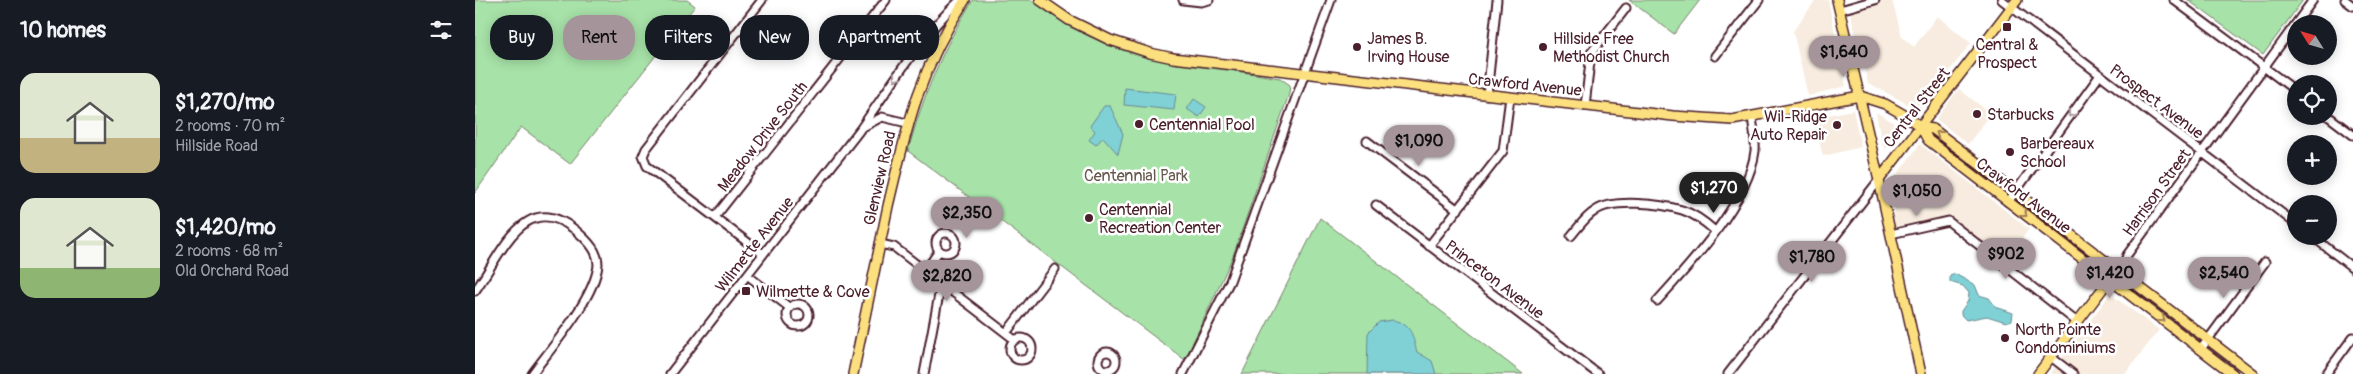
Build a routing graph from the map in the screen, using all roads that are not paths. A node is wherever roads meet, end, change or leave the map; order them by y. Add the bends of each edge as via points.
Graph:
1 (762, 0) edge
2 (886, 0) edge
3 (960, 0) edge
4 (965, 0) edge
5 (1040, 0) edge
6 (1183, 0) edge
7 (1209, 0) edge
8 (1331, 0) edge
9 (1497, 0) edge
10 (1759, 0) edge
11 (1837, 0) edge
12 (1875, 0) edge
13 (2002, 0) edge
14 (2174, 0) edge
15 (2313, 0) edge
16 (2345, 0) edge
17 (2015, 4) edge
18 (2353, 6) edge
19 (1626, 8) dead end
20 (1840, 10) junction
21 (1715, 56) dead end
22 (2264, 67) junction
23 (1304, 74) junction
24 (2100, 75) junction
25 (2287, 85) edge
26 (1487, 95) junction
27 (1860, 96) junction
28 (1510, 98) junction
29 (1585, 106) junction
30 (1752, 116) junction
31 (907, 123) junction
32 (2337, 123) edge
33 (1921, 127) junction
34 (859, 131) junction
35 (2353, 135) edge
36 (1367, 141) dead end
37 (2202, 153) junction
38 (1879, 180) junction
39 (2015, 192) junction
40 (2008, 202) junction
41 (1376, 205) dead end
42 (1457, 210) junction
43 (715, 217) junction
44 (2287, 217) edge
45 (1715, 230) junction
46 (1891, 234) junction
47 (1571, 236) dead end
48 (880, 244) junction
49 (2324, 245) edge
50 (1429, 246) junction
51 (939, 251) dead end
52 (763, 254) junction
53 (2127, 255) junction
54 (2265, 262) dead end
55 (2111, 266) junction
56 (2353, 268) edge
57 (1055, 269) dead end
58 (925, 271) junction
59 (2121, 273) junction
60 (747, 275) junction
61 (2110, 279) junction
62 (941, 284) junction
63 (475, 291) edge
64 (1657, 301) dead end
65 (790, 308) dead end
66 (2077, 322) junction
67 (1006, 333) junction
68 (2353, 337) edge
69 (1015, 340) dead end
70 (2208, 340) junction
71 (2201, 349) junction
72 (2051, 357) junction
73 (533, 374) edge
74 (670, 374) edge
75 (853, 374) edge
76 (924, 374) edge
77 (1183, 374) edge
78 (1598, 374) edge
79 (1728, 374) edge
80 (1921, 374) edge
81 (2038, 374) edge
82 (2073, 374) edge
83 (2233, 374) edge
84 (2253, 374) edge
85 (2326, 374) edge

1 - 43 street via 645,149 643,160 647,166
2 - 43 street, Meadow Drive South
3 -> 34 street, Wilmette Avenue via 944,15
4 - 31 main road, Glenview Road via 923,76
5 - 23 main road, Crawford Avenue via 1087,30 1150,53
6 - 7 street
8 - 23 street
9 - 26 street
10 - 21 street
11 - 20 main road
12 - 20 street
13 - 17 street, Prospect Avenue
14 - 22 street
15 - 22 street, Harrison Street
16 - 18 street
17 - 24 street, Prospect Avenue
17 - 33 main road, Central Street
19 - 29 street via 1591,53
20 - 27 main road
22 - 25 street
22 - 37 street, Harrison Street
23 - 26 main road, Crawford Avenue
23 - 77 street via 1230,281
24 - 37 street, Prospect Avenue
24 -> 39 street
26 - 28 main road, Crawford Avenue
27 - 30 main road, Crawford Avenue
27 - 33 main road, Crawford Avenue via 1885,104
27 - 38 main road
28 - 29 main road, Crawford Avenue
28 - 42 street via 1503,151
29 - 30 main road, Crawford Avenue via 1732,120
30 - 45 street via 1755,151 1746,181 1735,205
31 - 34 street, Wilmette Avenue via 882,117
31 - 48 main road, Glenview Road
32 - 35 street
33 - 38 main road, Central Street
39 -> 33 main road, Crawford Avenue via 1933,129
33 - 40 main road, Crawford Avenue via 1929,140
34 - 52 street, Wilmette Avenue
36 - 42 street
37 - 44 street, Prospect Avenue
37 - 53 street, Harrison Street
38 - 46 main road
38 - 79 street, Central Street
39 - 40 street
39 - 55 main road, Crawford Avenue
40 -> 61 main road, Crawford Avenue
41 - 50 street, Princeton Avenue
42 - 50 street
43 - 52 street
45 - 47 street via 1699,217 1681,210 1626,202 1595,210
45 - 64 street via 1686,270
46 - 66 street via 1948,221
46 - 80 main road
48 - 58 street via 893,247
48 - 75 main road, Glenview Road
49 - 56 street
50 - 78 street, Princeton Avenue
51 - 58 street
52 - 60 street, Wilmette Avenue
53 - 55 street, Harrison Street
53 - 59 street, Harrison Street
54 - 70 street
55 - 59 main road, Crawford Avenue
55 - 61 main road
57 - 67 street
58 - 62 street
59 - 61 main road
59 - 70 main road, Crawford Avenue
60 - 65 street
60 - 74 street, Wilmette Avenue
61 - 66 main road
61 -> 71 main road, Crawford Avenue
62 - 67 street
62 - 76 street
63 - 73 street via 511,236 523,223 535,218 549,216 562,221 595,250 599,262 597,272 574,316
66 - 72 main road
67 - 69 street
68 - 85 street
70 - 71 street
70 - 84 main road, Crawford Avenue
71 - 83 main road, Crawford Avenue
72 - 81 main road
72 - 82 street

